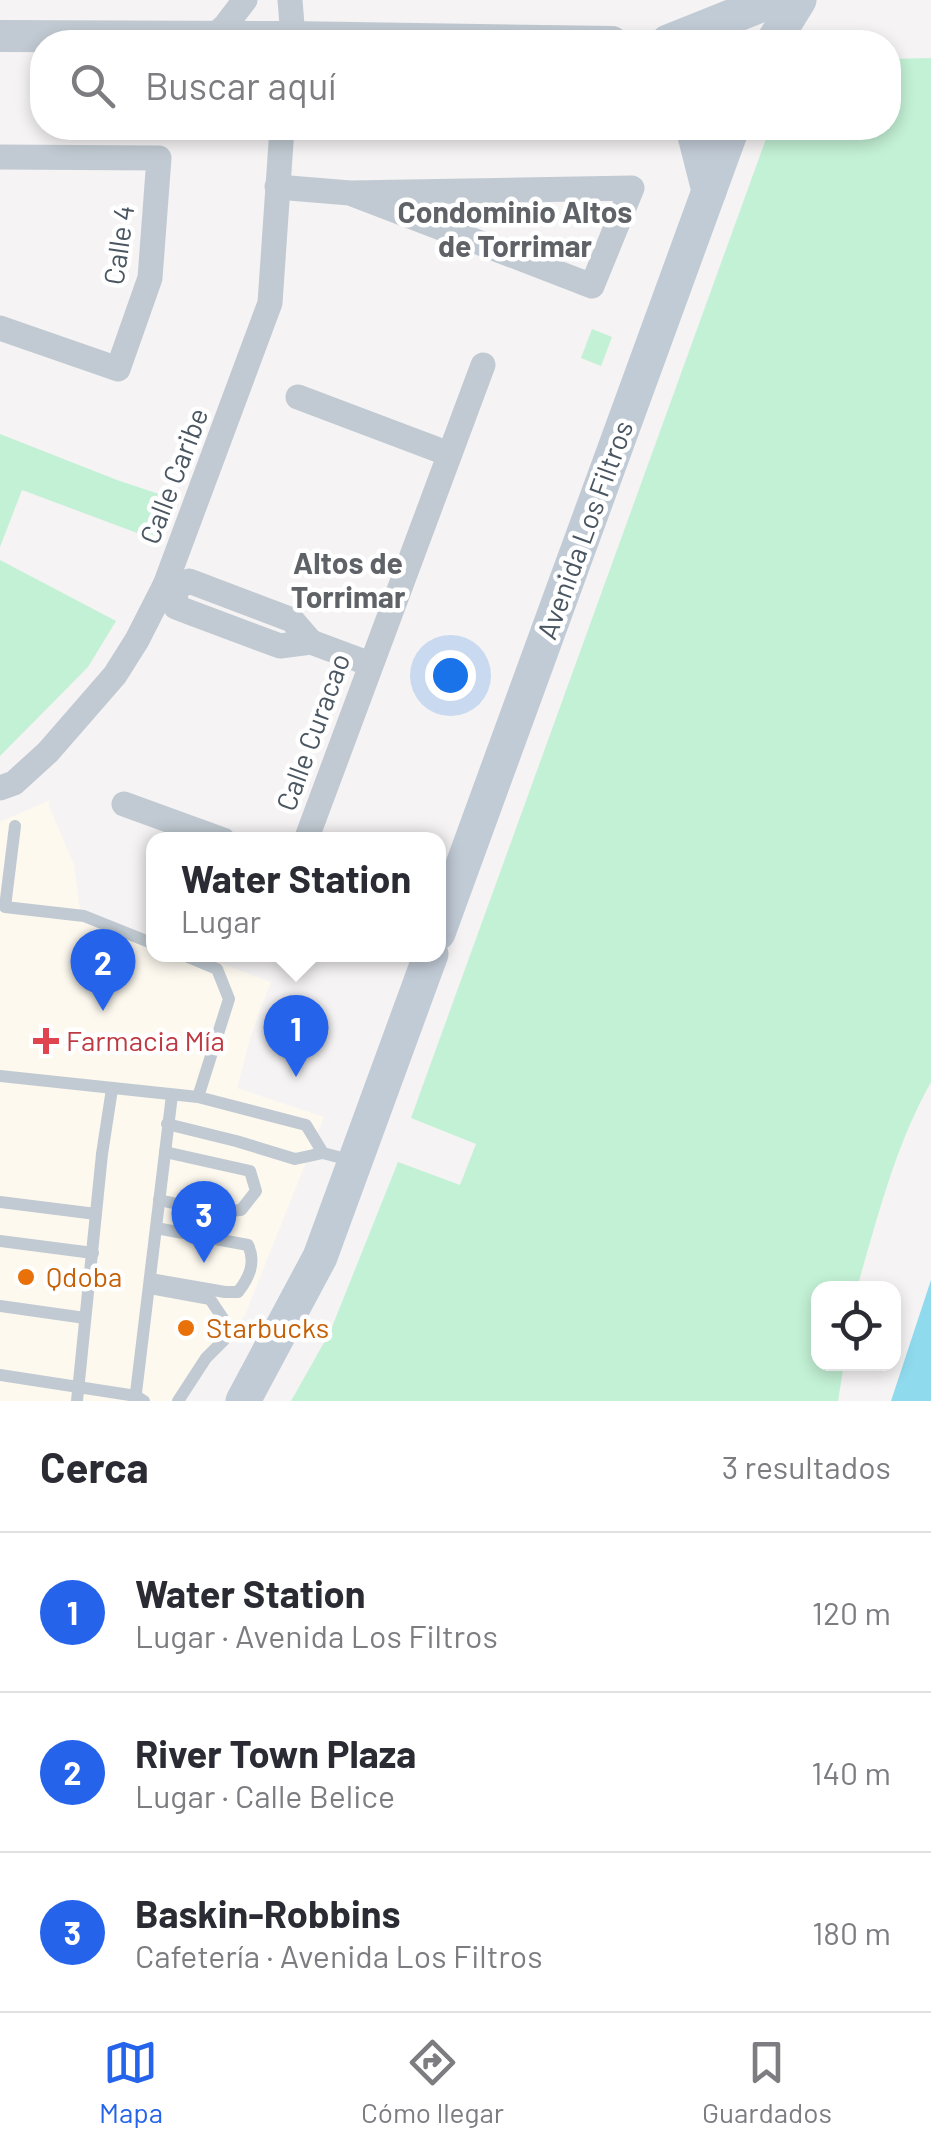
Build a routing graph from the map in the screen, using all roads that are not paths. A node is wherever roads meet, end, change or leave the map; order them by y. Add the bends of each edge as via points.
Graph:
1 (245, 0) edge
2 (290, 0) edge
3 (773, 0) edge
4 (800, 0) edge
5 (221, 30) edge
6 (291, 30) edge
7 (698, 30) edge
8 (781, 30) edge
9 (0, 36) edge
10 (30, 36) edge
11 (281, 140) edge
12 (697, 140) edge
13 (728, 140) edge
14 (0, 156) edge
15 (277, 187) junction
16 (709, 191) junction
17 (350, 193) junction
18 (0, 328) edge
19 (483, 366) dead end
20 (298, 397) dead end
21 (449, 454) junction
22 (170, 587) junction
23 (218, 592) junction
24 (262, 609) junction
25 (207, 619) junction
26 (253, 636) junction
27 (311, 642) junction
28 (370, 664) junction
29 (0, 788) edge
30 (124, 804) dead end
31 (15, 826) dead end
32 (200, 832) edge
33 (309, 832) edge
34 (446, 910) edge
35 (146, 941) edge
36 (200, 962) edge
37 (426, 962) edge
38 (0, 1076) edge
39 (112, 1089) junction
40 (172, 1095) junction
41 (198, 1097) junction
42 (167, 1124) junction
43 (164, 1152) junction
44 (339, 1157) junction
45 (159, 1200) junction
46 (0, 1202) edge
47 (96, 1214) junction
48 (156, 1228) junction
49 (0, 1242) edge
50 (93, 1253) junction
51 (149, 1283) junction
52 (0, 1306) edge
53 (86, 1318) junction
54 (0, 1374) edge
55 (78, 1394) edge
56 (138, 1399) edge
57 (178, 1401) edge
58 (243, 1401) edge

1 - 5 street
2 - 6 street
3 - 7 main road
4 - 8 main road
9 - 10 street
11 - 15 street, Calle Caribe
12 - 16 main road
13 - 16 main road, Avenida Los Filtros
14 - 18 street, Calle 4 via 159,158 150,278 118,370
15 - 17 street
15 - 22 street, Calle Caribe via 270,303
16 - 34 main road, Avenida Los Filtros
17 - 17 street via 500,190 632,188 592,286
19 - 21 street, Calle Curacao
20 - 21 street
21 - 28 street, Calle Curacao
22 - 23 street via 189,581
22 - 25 street via 176,607
22 - 29 street, Calle Caribe via 115,675 48,752
23 - 24 street
23 - 25 street
24 - 26 street
24 - 27 street via 292,620
25 - 26 street
26 - 27 street via 280,646
27 - 28 street
28 - 33 street, Calle Curacao
30 - 32 street
31 - 35 lane via 5,908 84,916
36 - 41 lane via 217,969 228,998
37 - 44 main road
38 - 39 lane
39 - 40 lane
39 - 47 lane
40 - 41 lane
40 - 42 lane
41 - 44 lane via 306,1125
42 - 43 lane
42 - 44 lane via 295,1159
43 - 45 lane
43 - 45 lane via 250,1171 256,1191 241,1210 214,1212
44 - 58 main road via 320,1257
45 - 48 lane
46 - 47 lane
47 - 50 lane
48 - 51 lane
48 - 51 lane via 248,1245 253,1256 238,1292
49 - 50 lane
50 - 53 lane
51 - 56 lane
51 - 57 lane via 210,1299 224,1320 224,1340
52 - 53 lane
53 - 55 lane
54 - 55 lane
55 - 56 lane

